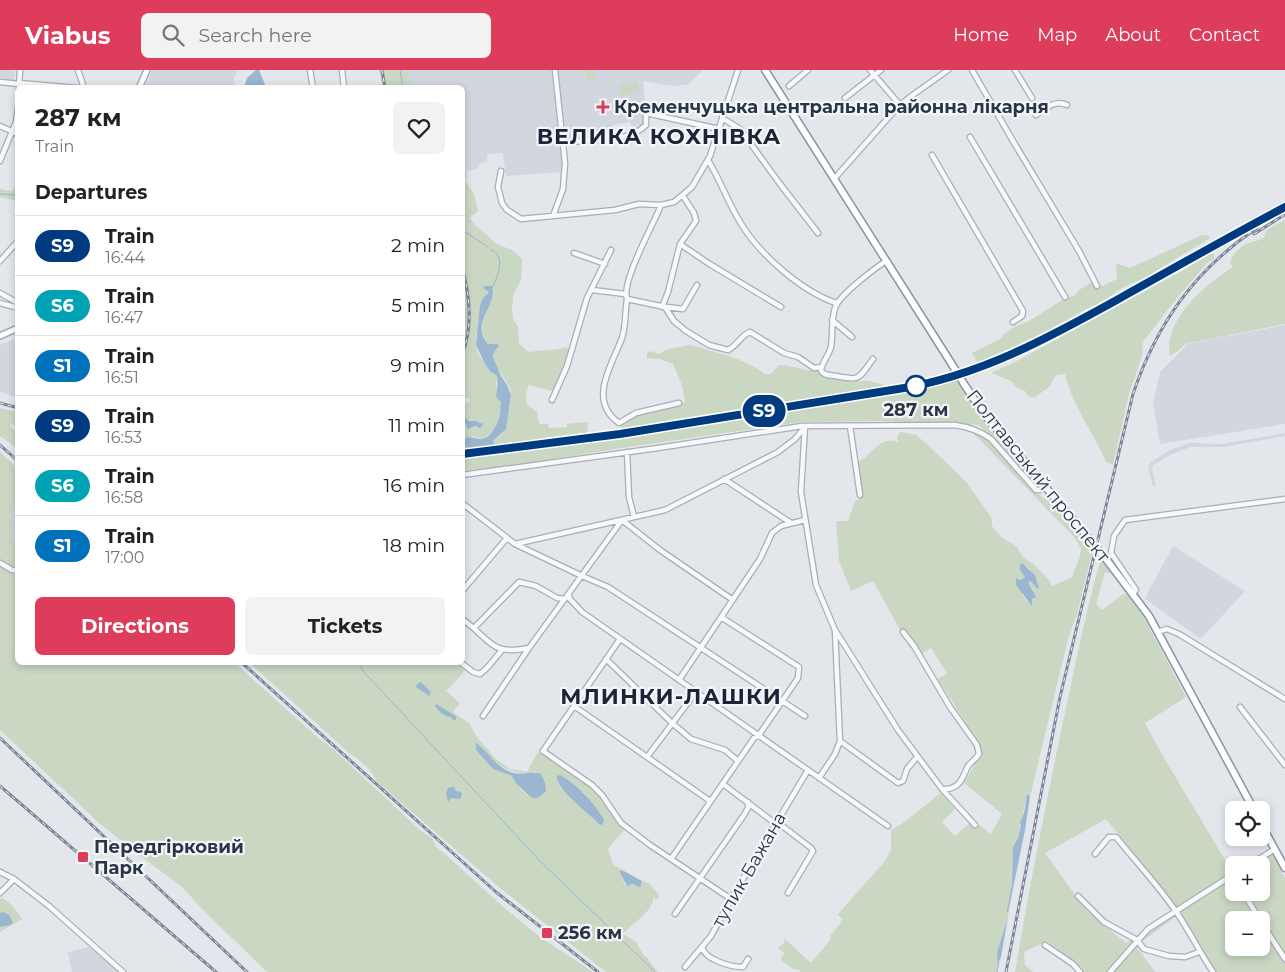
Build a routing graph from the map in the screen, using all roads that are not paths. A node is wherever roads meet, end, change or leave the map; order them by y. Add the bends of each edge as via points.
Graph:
1 (20, 70) edge
2 (78, 70) edge
3 (147, 70) edge
4 (310, 70) edge
5 (342, 70) edge
6 (555, 70) edge
7 (738, 70) edge
8 (765, 70) edge
9 (808, 70) edge
10 (870, 70) edge
11 (881, 70) edge
12 (948, 70) edge
13 (972, 70) edge
14 (1015, 70) edge
15 (874, 75) junction
16 (0, 82) edge
17 (19, 85) edge
18 (83, 85) edge
19 (140, 85) edge
20 (312, 85) edge
21 (344, 85) edge
22 (788, 86) dead end
23 (846, 98) dead end
24 (1032, 98) dead end
25 (900, 105) junction
26 (1067, 105) dead end
27 (1036, 115) dead end
28 (722, 118) junction
29 (0, 126) edge
30 (719, 129) junction
31 (15, 133) edge
32 (970, 137) dead end
33 (563, 142) junction
34 (932, 155) dead end
35 (708, 160) junction
36 (0, 162) edge
37 (501, 171) dead end
38 (834, 179) junction
39 (683, 196) junction
40 (661, 205) junction
41 (553, 216) junction
42 (818, 233) dead end
43 (15, 244) edge
44 (680, 244) junction
45 (611, 250) dead end
46 (574, 253) dead end
47 (0, 261) edge
48 (886, 261) junction
49 (605, 264) junction
50 (697, 285) dead end
51 (1097, 286) dead end
52 (592, 290) junction
53 (0, 293) edge
54 (626, 297) junction
55 (1065, 297) dead end
56 (15, 301) edge
57 (836, 303) junction
58 (0, 304) edge
59 (15, 307) edge
60 (664, 307) junction
61 (781, 307) dead end
62 (832, 320) junction
63 (1013, 322) dead end
64 (15, 329) edge
65 (0, 336) edge
66 (852, 337) dead end
67 (873, 359) dead end
68 (821, 367) junction
69 (552, 400) dead end
70 (679, 403) dead end
71 (805, 426) junction
72 (850, 426) junction
73 (627, 452) junction
74 (465, 475) edge
75 (724, 479) junction
76 (1045, 486) junction
77 (860, 495) dead end
78 (1285, 499) edge
79 (465, 505) edge
80 (634, 517) junction
81 (622, 520) junction
82 (806, 520) junction
83 (791, 523) junction
84 (507, 538) junction
85 (515, 544) junction
86 (0, 563) edge
87 (15, 570) edge
88 (582, 576) junction
89 (465, 587) edge
90 (569, 593) junction
91 (1133, 594) junction
92 (565, 599) junction
93 (732, 600) junction
94 (721, 617) junction
95 (465, 621) edge
96 (474, 628) junction
97 (835, 630) junction
98 (903, 632) dead end
99 (1157, 632) junction
100 (620, 638) junction
101 (529, 648) junction
102 (700, 648) junction
103 (502, 650) junction
104 (606, 659) junction
105 (464, 665) edge
106 (679, 680) junction
107 (696, 692) junction
108 (1285, 699) edge
109 (781, 701) junction
110 (574, 706) junction
111 (1240, 707) dead end
112 (483, 716) dead end
113 (805, 716) dead end
114 (672, 724) junction
115 (759, 735) junction
116 (840, 741) junction
117 (646, 757) junction
118 (917, 757) junction
119 (738, 761) junction
120 (1285, 765) edge
121 (808, 770) junction
122 (819, 778) junction
123 (723, 784) junction
124 (942, 789) junction
125 (1249, 801) edge
126 (710, 802) junction
127 (748, 802) junction
128 (777, 823) junction
129 (975, 825) dead end
130 (888, 826) dead end
131 (1270, 840) edge
132 (1275, 849) junction
133 (1095, 854) dead end
134 (1264, 856) edge
135 (671, 858) junction
136 (1285, 868) edge
137 (0, 872) edge
138 (14, 879) junction
139 (701, 879) junction
140 (1225, 881) edge
141 (0, 893) edge
142 (788, 894) dead end
143 (1078, 896) dead end
144 (731, 899) junction
145 (1176, 911) junction
146 (675, 914) dead end
147 (1270, 935) edge
148 (1137, 940) junction
149 (1045, 945) dead end
150 (702, 947) junction
151 (1200, 952) junction
152 (748, 959) dead end
153 (1285, 959) edge
154 (685, 967) dead end
155 (123, 972) edge
156 (1080, 972) edge
157 (1110, 972) edge
158 (1213, 972) edge

1 - 17 street
2 - 18 street
3 - 19 main road
4 - 20 street
5 - 21 street
6 - 33 street
7 - 28 street
8 - 38 highway, Полтавський проспект
9 - 22 street
10 - 15 street
11 - 15 street
12 - 25 street
13 - 51 street
14 - 24 street
15 - 23 street
15 - 25 street
16 - 17 street
25 - 38 street
26 - 27 street via 1055,103
28 - 30 street
28 - 42 street via 740,129
29 - 31 street
30 - 33 street via 646,113 646,125 635,133 604,140
30 - 35 street
31 - 36 street
32 - 55 street
33 - 41 street via 563,190
34 - 63 street via 1023,311 1022,316
35 - 39 street
35 - 57 street via 752,240 788,273 824,299
37 - 41 street via 498,187 507,210 521,219
38 - 48 highway, Полтавський проспект
39 - 40 street
39 - 44 street via 696,221
40 - 41 street via 639,204 615,210
40 - 54 street via 636,259
43 - 47 street
44 - 60 street
44 - 61 street
45 - 49 street
46 - 49 street
48 - 57 street
48 - 76 highway, Полтавський проспект, bridge via 984,414
49 - 52 street
50 - 60 street via 683,309
52 - 54 street
52 - 69 street
53 - 56 street
54 - 60 street
54 - 70 street via 623,334 603,387 608,410 620,423 636,413
57 - 62 street
58 - 59 street
60 - 68 street via 679,326 713,346 728,350 750,332 814,368
62 - 66 street
62 - 68 street via 831,348
64 - 65 main road
67 - 68 street via 860,376 850,379 823,374
71 - 72 street
71 - 73 street
71 - 75 street via 778,452
71 - 82 street via 801,492
72 - 76 street via 966,427 991,439 1036,490
72 - 77 street
73 - 74 street
73 - 80 street via 629,497
75 - 80 street via 665,510
75 - 83 street
76 - 91 highway, Полтавський проспект, bridge
78 - 91 street via 1125,520 1114,536 1111,553 1132,581 1136,590
79 - 84 street
80 - 81 street
81 - 85 street
81 - 88 street
81 - 93 street
82 - 83 street
82 - 97 street via 816,584
83 - 93 street via 772,533 760,559
84 - 85 street
84 - 89 street
85 - 88 street
86 - 87 street
88 - 90 street
88 - 102 street via 608,587
90 - 92 street
90 - 100 street via 575,606
91 - 99 highway, Полтавський проспект
92 - 96 street via 519,582
92 - 101 street
93 - 94 street
94 - 102 street
94 - 109 street via 799,668 798,678
95 - 96 street
96 - 103 street
97 - 116 street
97 - 118 street
98 - 124 street via 977,746 979,754 969,765 963,780 954,787
99 - 108 street via 1167,629 1179,634
99 - 125 highway, Полтавський проспект
100 - 104 street
100 - 106 street
101 - 103 street
101 - 112 street
102 - 106 street
102 - 109 street
103 - 105 street via 480,674
104 - 110 street
104 - 114 street
106 - 107 street
107 - 114 street
107 - 115 street
109 - 113 street
109 - 115 street
110 - 117 street
110 - 135 street via 543,751 592,785 621,822
111 - 120 street
114 - 117 street
114 - 119 street via 691,739 725,750
115 - 119 street
115 - 121 street
116 - 118 street via 898,782 902,781
116 - 122 street
117 - 126 street
118 - 124 street
119 - 123 street
121 - 122 street
121 - 128 street, тупик Бажана
122 - 130 street
123 - 126 street
123 - 127 street
124 - 129 street
126 - 135 street
127 - 128 street
127 - 139 street via 748,808
128 - 142 street via 813,852
128 - 144 street, тупик Бажана
131 - 132 highway
132 - 134 street
132 - 136 highway
133 - 145 street via 1109,837 1116,837
135 - 139 street
137 - 138 street
138 - 141 street
138 - 155 street
139 - 144 street
139 - 146 street
140 - 145 street
143 - 148 street via 1104,922
144 - 150 street, тупик Бажана
145 - 148 street
145 - 151 street
147 - 153 street
148 - 151 street via 1144,949 1169,956 1185,957
148 - 157 street
149 - 156 street
150 - 152 street via 704,953 723,964 742,967
150 - 154 street, тупик Бажана
151 - 158 street

